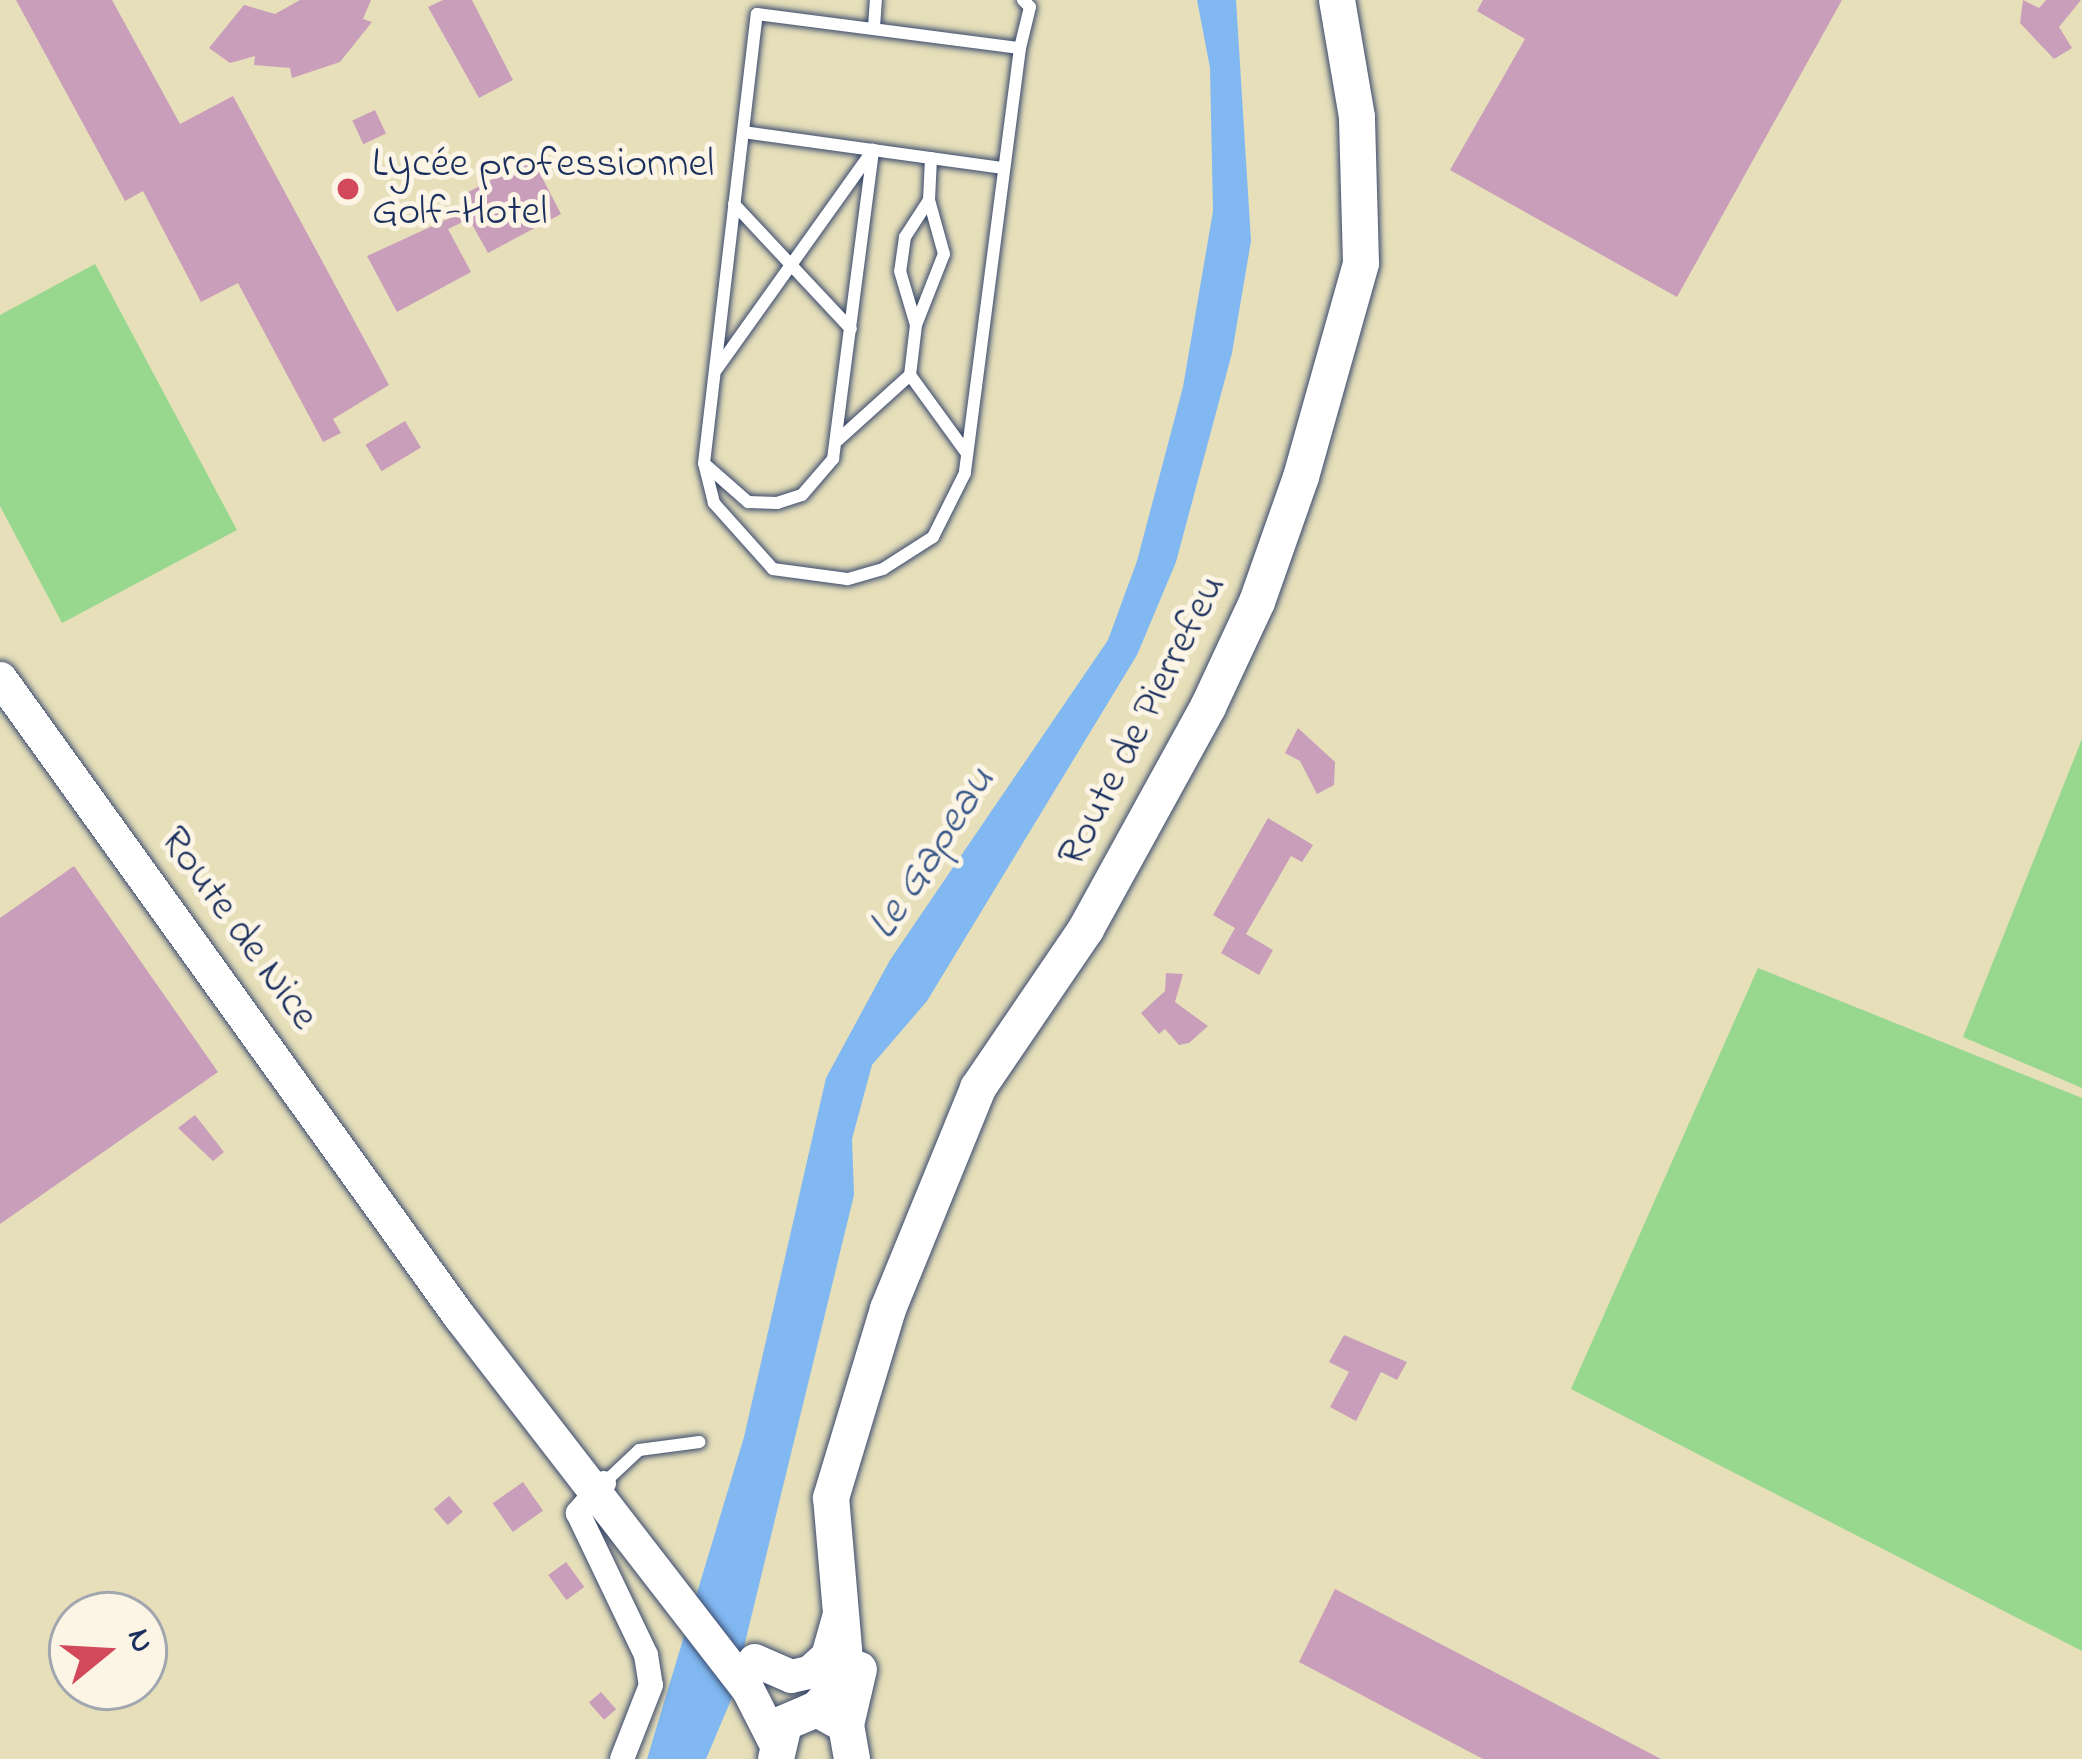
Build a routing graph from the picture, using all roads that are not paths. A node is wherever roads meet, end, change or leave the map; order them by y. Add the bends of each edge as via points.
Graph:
1 (876, 0) edge
2 (1023, 0) edge
3 (1336, 0) edge
4 (874, 27) junction
5 (1020, 48) junction
6 (743, 131) junction
7 (873, 150) junction
8 (931, 158) junction
9 (1004, 168) junction
10 (929, 200) junction
11 (734, 204) junction
12 (791, 265) junction
13 (916, 325) junction
14 (851, 329) junction
15 (715, 371) junction
16 (910, 375) junction
17 (838, 440) junction
18 (967, 453) junction
19 (704, 463) junction
20 (0, 678) edge
21 (845, 1438) junction
22 (699, 1442) dead end
23 (602, 1486) junction
24 (838, 1611) junction
25 (751, 1674) junction
26 (829, 1726) edge
27 (776, 1751) edge
28 (622, 1759) edge

1 - 4 lane
2 - 5 lane via 1030,8
3 - 21 main road, Route de Pierrefeu via 1357,118 1361,263 1301,477 1257,602 1208,707 1086,929 979,1088
4 - 5 lane
4 - 6 lane via 757,14
5 - 9 lane
6 - 7 lane
6 - 11 lane
7 - 8 lane
7 - 12 lane
7 - 14 lane
8 - 9 lane
8 - 10 lane
9 - 18 lane
10 - 13 lane via 944,254
10 - 13 lane via 905,237 900,271
11 - 12 lane
11 - 15 lane
12 - 14 lane
12 - 15 lane
13 - 16 lane
14 - 17 lane
15 - 19 lane
16 - 17 lane
16 - 18 lane
17 - 19 lane via 819,479 778,503 748,502
18 - 19 lane via 934,537 847,579 773,569 714,503
20 - 23 main road, Route de Nice via 404,1233
21 - 24 main road, Route de Pierrefeu via 831,1498
21 - 26 main road via 860,1656
22 - 23 lane via 639,1450
23 - 25 main road, Route de Nice
23 - 28 street via 578,1513 584,1538 646,1654 651,1684
24 - 25 main road via 827,1656 808,1672
24 - 26 main road, Route de Pierrefeu via 842,1676
25 - 26 main road
25 - 27 main road
26 - 27 main road

